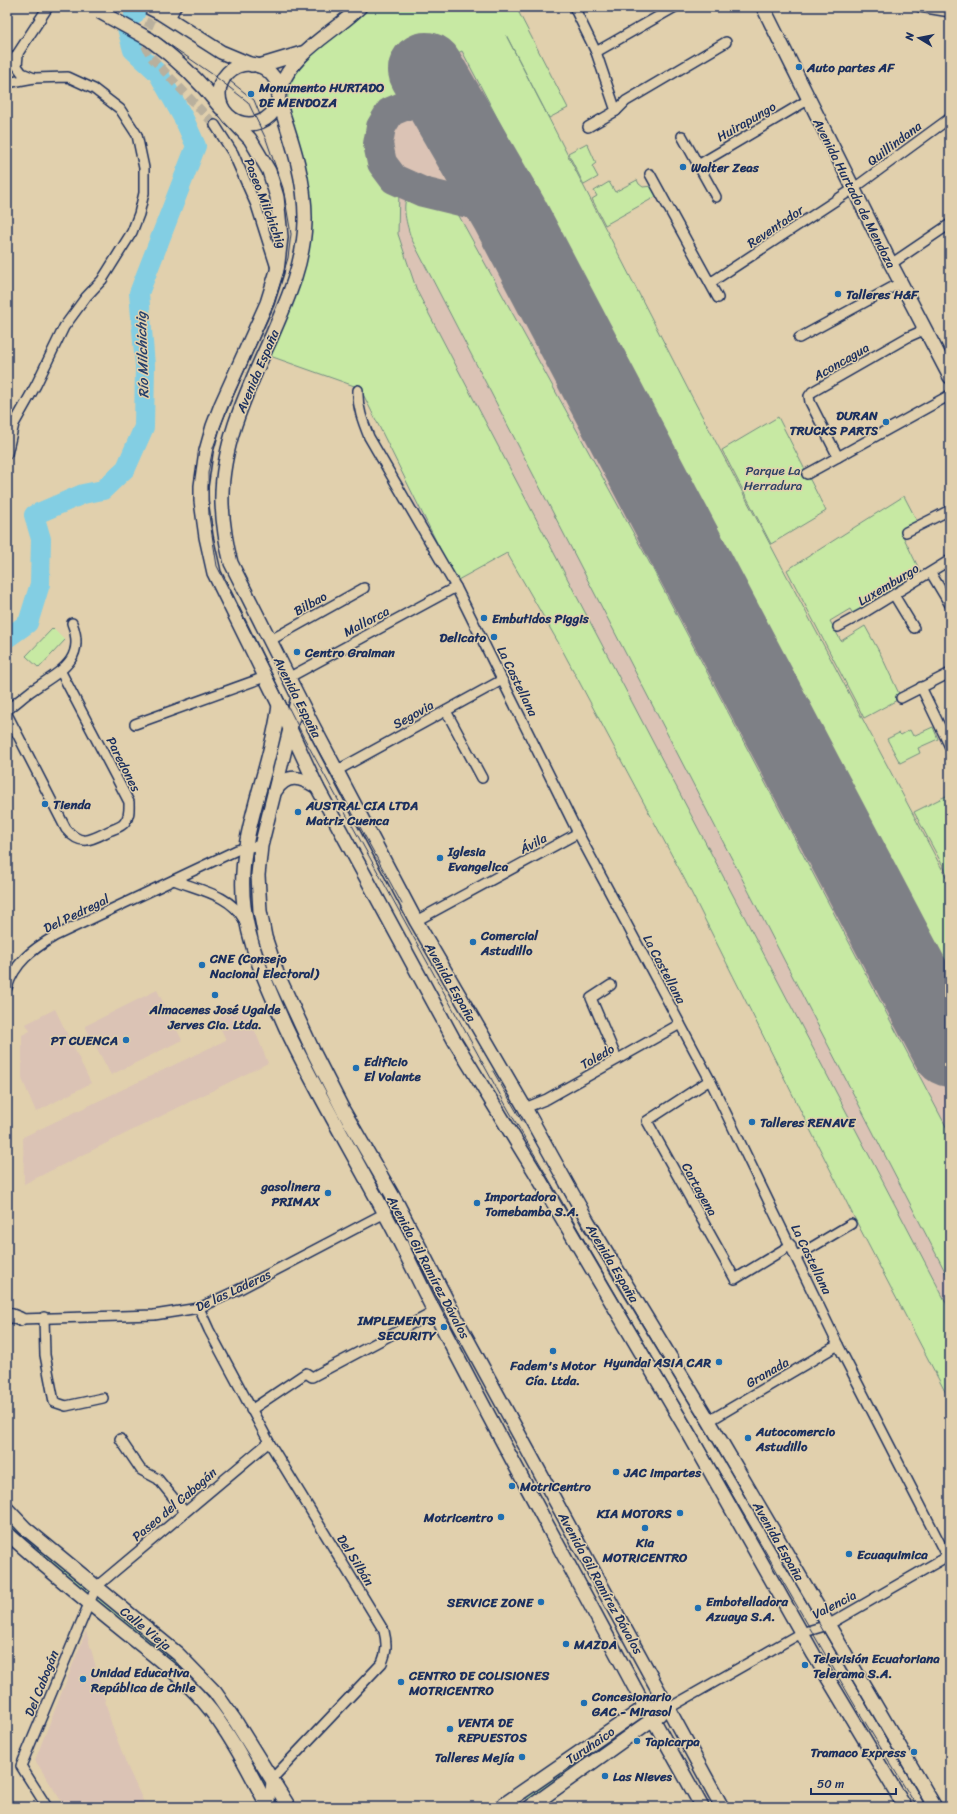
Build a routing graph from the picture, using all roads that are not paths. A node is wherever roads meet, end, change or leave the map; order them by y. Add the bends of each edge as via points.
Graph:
1 (48, 7) edge
2 (360, 7) edge
3 (574, 7) edge
4 (763, 7) edge
5 (922, 7) edge
6 (670, 8) edge
7 (96, 9) edge
8 (163, 11) edge
9 (950, 12) edge
10 (726, 42) dead end
11 (305, 52) junction
12 (596, 52) junction
13 (18, 53) junction
14 (255, 65) junction
15 (7, 70) edge
16 (34, 78) junction
17 (7, 83) edge
18 (278, 94) junction
19 (808, 100) junction
20 (616, 112) junction
21 (227, 114) junction
22 (950, 118) edge
23 (215, 125) tunnel mouth
24 (588, 127) dead end
25 (682, 136) dead end
26 (698, 165) junction
27 (650, 174) dead end
28 (854, 190) junction
29 (716, 197) dead end
30 (950, 224) edge
31 (891, 264) junction
32 (277, 271) junction
33 (710, 282) junction
34 (900, 283) junction
35 (718, 298) dead end
36 (926, 330) junction
37 (799, 338) dead end
38 (950, 377) edge
39 (358, 390) dead end
40 (950, 395) edge
41 (7, 454) edge
42 (838, 457) junction
43 (807, 474) dead end
44 (950, 510) edge
45 (906, 532) dead end
46 (950, 560) edge
47 (931, 573) junction
48 (456, 587) junction
49 (364, 588) dead end
50 (894, 595) junction
51 (950, 605) edge
52 (72, 623) dead end
53 (838, 627) dead end
54 (914, 628) dead end
55 (269, 641) junction
56 (62, 672) junction
57 (950, 673) edge
58 (265, 677) junction
59 (288, 678) junction
60 (502, 680) junction
61 (922, 687) junction
62 (298, 697) junction
63 (901, 698) dead end
64 (279, 705) junction
65 (7, 710) edge
66 (446, 711) junction
67 (7, 714) edge
68 (135, 724) dead end
69 (290, 729) junction
70 (950, 747) edge
71 (336, 771) junction
72 (482, 778) dead end
73 (317, 787) junction
74 (274, 794) junction
75 (578, 833) junction
76 (261, 846) junction
77 (247, 847) junction
78 (174, 880) junction
79 (416, 921) junction
80 (246, 924) junction
81 (611, 985) dead end
82 (7, 988) edge
83 (680, 1024) junction
84 (617, 1059) junction
85 (710, 1080) junction
86 (336, 1097) junction
87 (324, 1105) junction
88 (525, 1108) junction
89 (385, 1213) junction
90 (851, 1224) dead end
91 (791, 1245) junction
92 (797, 1256) junction
93 (199, 1308) junction
94 (434, 1312) junction
95 (7, 1314) edge
96 (44, 1317) junction
97 (20, 1318) junction
98 (7, 1323) edge
99 (838, 1345) junction
100 (103, 1398) dead end
101 (251, 1410) junction
102 (709, 1421) junction
103 (120, 1439) dead end
104 (269, 1442) junction
105 (7, 1509) edge
106 (185, 1512) junction
107 (7, 1533) edge
108 (948, 1560) edge
109 (96, 1587) junction
110 (89, 1602) junction
111 (828, 1624) junction
112 (802, 1633) junction
113 (645, 1707) junction
114 (669, 1708) junction
115 (653, 1719) junction
116 (272, 1779) junction
117 (519, 1793) junction
118 (47, 1807) edge
119 (268, 1807) edge
120 (289, 1807) edge
121 (500, 1807) edge
122 (530, 1807) edge
123 (702, 1807) edge
124 (722, 1807) edge
125 (905, 1807) edge
126 (935, 1807) edge

1 - 13 street
2 - 11 main road
3 - 12 street
4 - 19 main road, Avenida Hurtado de Mendoza
5 - 9 street
6 - 12 street
7 - 21 main road, Avenida España, bridge via 149,39 184,67
8 - 14 main road via 221,52
10 - 20 street via 626,101
11 - 14 main road
11 - 18 main road via 289,69
12 - 20 street
13 - 15 street
13 - 16 street via 17,66 22,73
14 - 18 main road via 274,78
14 - 21 main road via 236,68 223,79 219,95
16 - 17 street
16 - 41 street via 68,76 94,89 120,109 137,135 144,168 144,193 132,232 102,280 64,327 14,424
18 - 21 main road via 273,112 258,123 242,123
18 - 55 main road, Avenida España via 296,158 304,199 302,252 287,301 238,416 230,444 222,502 231,563
19 - 26 street, Huirapungo
19 - 28 main road, Avenida Hurtado de Mendoza
20 - 24 street
21 - 32 main road, Avenida España via 258,150 273,183 280,224
22 - 28 street, Quillindana
23 - 32 street, Paseo Milchichig via 233,152 256,206
25 - 26 street
26 - 29 street
27 - 33 street
28 - 31 main road, Avenida Hurtado de Mendoza
28 - 33 street, Reventador
30 - 31 street
31 - 34 main road, Avenida Hurtado de Mendoza
32 - 58 main road, Avenida España via 266,303 213,426 201,486 206,537 214,573
33 - 35 street
34 - 36 main road, Avenida Hurtado de Mendoza
34 - 37 street
36 - 38 main road, Avenida Hurtado de Mendoza
36 - 42 street, Aconcagua via 908,337 809,396
39 - 48 street, La Castellana via 361,418 370,437
40 - 42 street
42 - 43 street
44 - 45 street
46 - 47 street, Luxemburgo
47 - 50 street, Luxemburgo
47 - 51 street
48 - 59 street, Mallorca
48 - 60 street, La Castellana
49 - 55 street, Bilbao
50 - 53 street, Luxemburgo
50 - 54 street
52 - 56 street via 76,636 75,650
55 - 59 main road, Avenida España
56 - 65 street
56 - 67 street, Paredones via 129,802 130,813 125,823 88,841 79,840 71,835
57 - 61 street
58 - 64 main road, Avenida España
58 - 68 street
59 - 62 main road, Avenida España
60 - 66 street, Segovia
60 - 75 street, La Castellana
61 - 63 street
61 - 70 street
62 - 69 main road, Avenida Gil Ramírez Dávalos
62 - 71 main road, Avenida España
64 - 69 main road, Avenida España
64 - 77 main road, Avenida Gil Ramírez Dávalos
66 - 71 street, Segovia
66 - 72 street
69 - 73 main road, Avenida España
69 - 74 main road, Avenida Gil Ramírez Dávalos
71 - 79 main road, Avenida España
73 - 74 main road via 303,779 286,779 280,783
73 - 112 main road, Avenida España via 454,1040 506,1122
74 - 76 main road, Avenida Gil Ramírez Dávalos
75 - 79 street, Ávila
75 - 83 street, La Castellana
76 - 77 street
76 - 86 main road, Avenida Gil Ramírez Dávalos via 258,893 265,937 277,973
77 - 78 street, Del Pedregal
77 - 80 main road, Avenida Gil Ramírez Dávalos via 243,889
78 - 80 street via 229,902 240,912
78 - 82 street, Del Pedregal via 37,946 17,966
79 - 88 main road, Avenida España
80 - 87 main road, Avenida Gil Ramírez Dávalos via 277,1009
81 - 84 street via 591,998
83 - 84 street, Toledo
83 - 85 street, La Castellana
84 - 88 street, Toledo via 547,1099
85 - 91 street, La Castellana
85 - 91 street, Cartagena via 647,1121 735,1279
86 - 87 main road
86 - 114 main road, Avenida Gil Ramírez Dávalos via 398,1205 459,1324
87 - 89 main road, Avenida Gil Ramírez Dávalos
88 - 102 main road, Avenida España via 587,1220
89 - 93 street, De las Laderas
89 - 94 main road, Avenida Gil Ramírez Dávalos
90 - 92 street
91 - 92 street, La Castellana
92 - 99 street, La Castellana
93 - 96 street, De las Laderas via 154,1314
93 - 101 street, Del Silbán
94 - 101 street via 312,1377 306,1373
94 - 113 main road, Avenida Gil Ramírez Dávalos
95 - 97 main road, De las Laderas
96 - 97 street, De las Laderas
96 - 100 street via 45,1355 54,1402 66,1406
97 - 98 main road, De las Laderas
99 - 102 street, Granada
99 - 108 street, La Castellana
101 - 104 street, Del Silbán
102 - 111 main road, Avenida España
103 - 106 street via 141,1470 158,1479
104 - 106 street, Paseo del Cabogán
104 - 116 street, Del Silbán via 384,1631 387,1642 382,1663
105 - 109 main road, Calle Vieja via 25,1528
106 - 109 street, Paseo del Cabogán
107 - 110 main road, Calle Vieja
108 - 111 street, Valencia
109 - 110 street, Del Cabogán
109 - 116 main road, Calle Vieja via 178,1654 215,1692
110 - 118 street, Del Cabogán via 21,1766
110 - 119 main road, Calle Vieja via 170,1668 203,1702 233,1744
111 - 112 street, Valencia
111 - 126 main road, Avenida España
112 - 114 street, Valencia
112 - 125 main road, Avenida España
113 - 114 main road
113 - 115 main road, Avenida Gil Ramírez Dávalos
113 - 117 main road, Turuhaico
114 - 115 main road
114 - 124 main road, Avenida Gil Ramírez Dávalos
115 - 122 main road
115 - 123 main road, Avenida Gil Ramírez Dávalos
116 - 119 street via 271,1801
116 - 120 main road, Calle Vieja
117 - 121 main road, Turuhaico
117 - 122 main road

